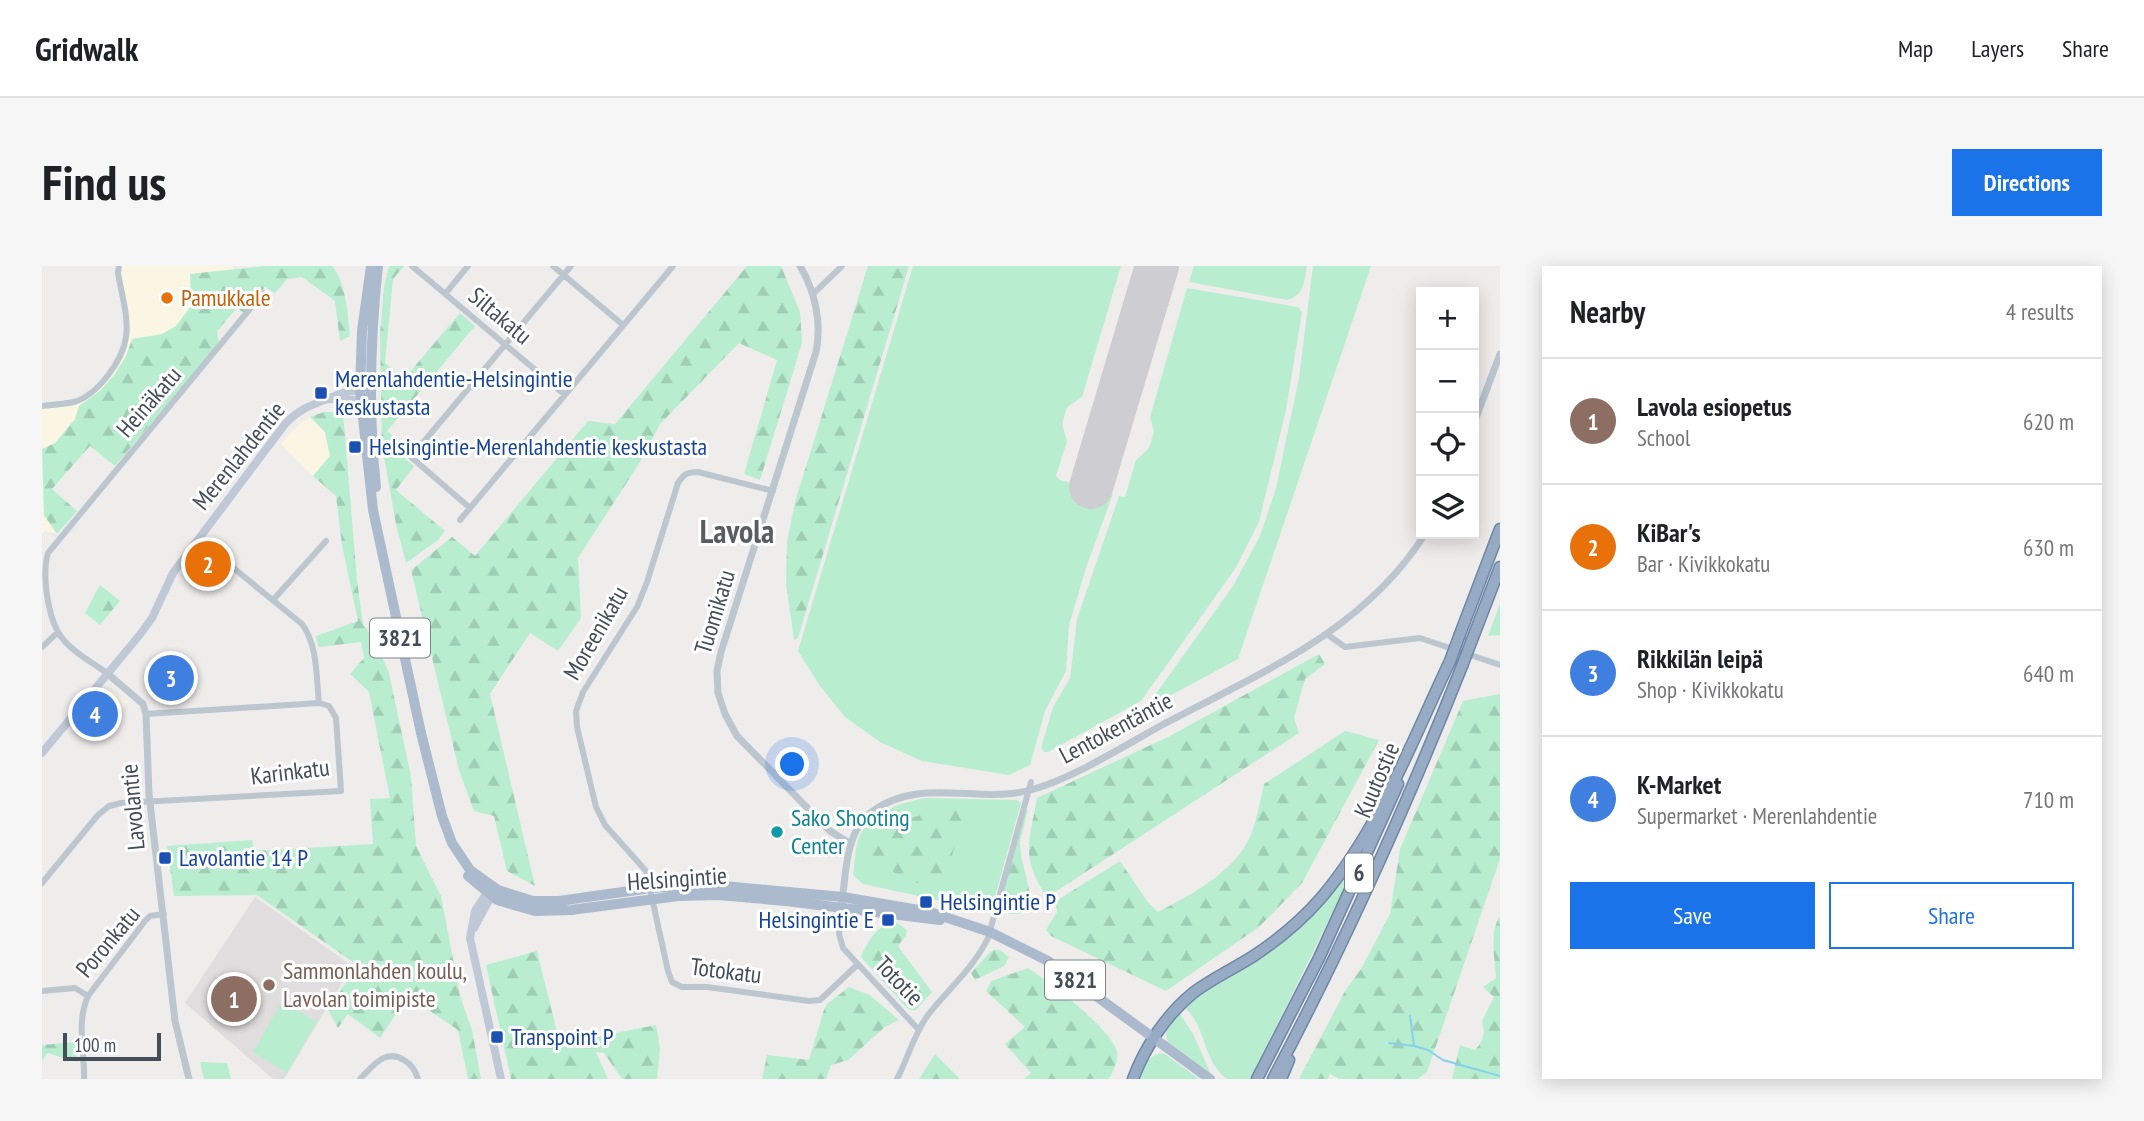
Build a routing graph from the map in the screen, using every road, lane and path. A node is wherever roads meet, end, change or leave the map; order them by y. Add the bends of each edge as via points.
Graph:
1 (119, 266) edge
2 (371, 266) edge
3 (378, 266) edge
4 (412, 266) edge
5 (468, 266) edge
6 (553, 266) edge
7 (571, 266) edge
8 (673, 266) edge
9 (800, 266) edge
10 (842, 266) edge
11 (563, 275) junction
12 (263, 293) dead end
13 (445, 294) junction
14 (813, 294) junction
15 (624, 325) junction
16 (505, 345) junction
17 (1500, 354) edge
18 (364, 395) junction
19 (565, 395) junction
20 (42, 406) edge
21 (1478, 413) edge
22 (773, 491) junction
23 (470, 508) junction
24 (460, 520) dead end
25 (1500, 529) edge
26 (198, 539) junction
27 (1421, 539) edge
28 (326, 541) dead end
29 (1500, 567) edge
30 (273, 600) junction
31 (58, 632) junction
32 (1328, 635) junction
33 (42, 647) edge
34 (1450, 661) junction
35 (1500, 665) edge
36 (108, 674) junction
37 (319, 703) junction
38 (146, 714) junction
39 (42, 752) edge
40 (1031, 782) dead end
41 (1027, 791) junction
42 (150, 802) junction
43 (851, 844) junction
44 (42, 883) edge
45 (490, 892) junction
46 (652, 894) junction
47 (843, 897) junction
48 (841, 909) junction
49 (164, 914) junction
50 (965, 923) junction
51 (990, 932) junction
52 (1342, 942) junction
53 (857, 965) junction
54 (42, 991) edge
55 (88, 996) junction
56 (918, 1029) junction
57 (1154, 1037) junction
58 (85, 1079) edge
59 (188, 1079) edge
60 (360, 1079) edge
61 (418, 1079) edge
62 (501, 1079) edge
63 (897, 1079) edge
64 (1133, 1079) edge
65 (1210, 1079) edge
66 (1257, 1079) edge
67 (1273, 1079) edge
68 (1281, 1079) edge

1 - 20 street via 127,335 123,351 86,396 76,402
2 - 18 main road, Helsingintie / 3821 via 362,331
3 - 18 main road, Helsingintie / 3821
4 - 13 street, Siltakatu
5 - 13 street
6 - 11 street
7 - 11 street
8 - 15 street
9 - 14 street, Tuomikatu
10 - 14 street
11 - 15 street
11 - 16 street
12 - 31 street, Heinäkatu via 48,553 44,577
13 - 16 street, Siltakatu
14 - 22 street, Tuomikatu via 819,335 816,352
15 - 19 street
16 - 19 street, Siltakatu
16 - 23 street via 411,457
17 - 21 street
18 - 26 main road, Merenlahdentie via 340,392 300,410
18 - 45 main road, Helsingintie / 3821 via 380,543 442,816 463,861
19 - 23 street
22 - 43 street, Tuomikatu via 722,652 718,693 729,725 747,748 830,831
22 - 46 street, Moreenikatu via 698,472 683,476 637,607 583,692 576,711 596,807 610,832 644,867
23 - 24 street
25 - 34 highway, Kuutostie / 6, bridge
26 - 30 street
26 - 36 main road, Merenlahdentie via 173,573 152,618
27 - 32 street, Lentokentäntie via 1374,597
28 - 30 street
29 - 52 highway, Kuutostie / 6, bridge via 1431,744
30 - 37 street via 310,635
31 - 33 street
31 - 36 street
32 - 35 street via 1345,647 1420,638
32 - 41 street, Lentokentäntie via 1077,771
34 - 57 highway via 1374,818 1322,897 1282,936 1194,993
34 - 66 highway, Kuutostie / 6 via 1363,865
36 - 38 street via 143,704
36 - 39 main road, Merenlahdentie
37 - 38 street
37 - 42 street, Karinkatu via 329,706 337,718 341,791
38 - 42 street, Lavolantie
40 - 41 street
41 - 43 street, Lentokentäntie via 941,791 901,798 871,813
41 - 51 street
42 - 44 street via 109,806
42 - 49 street, Lavolantie
43 - 47 street, Lentokentäntie
45 - 46 main road, Helsingintie / 3821 via 544,902
45 - 62 main road via 478,903 472,918 471,948
46 - 47 main road, Helsingintie / 3821 via 684,885
46 - 48 main road, Helsingintie / 3821 via 739,896
46 - 53 street, Totokatu via 668,971 682,988 820,1000
47 - 48 street, Lentokentäntie
47 - 50 main road, Helsingintie / 3821 via 915,908
48 - 50 main road, Helsingintie / 3821
48 - 53 street, Tototie via 843,948
49 - 55 street, Poronkatu via 145,920
49 - 59 street, Lavolantie via 175,1021
50 - 51 main road, Helsingintie / 3821
51 - 56 street via 962,978
51 - 57 main road, Helsingintie / 3821 via 1048,961
52 - 67 highway, Kuutostie / 6
52 - 68 highway
53 - 56 street, Tototie
54 - 55 street, Poronkatu via 75,988
55 - 58 street via 81,1020
56 - 63 street, Tototie
57 - 64 highway
57 - 65 main road, Helsingintie / 3821
60 - 61 street via 390,1056 412,1065

